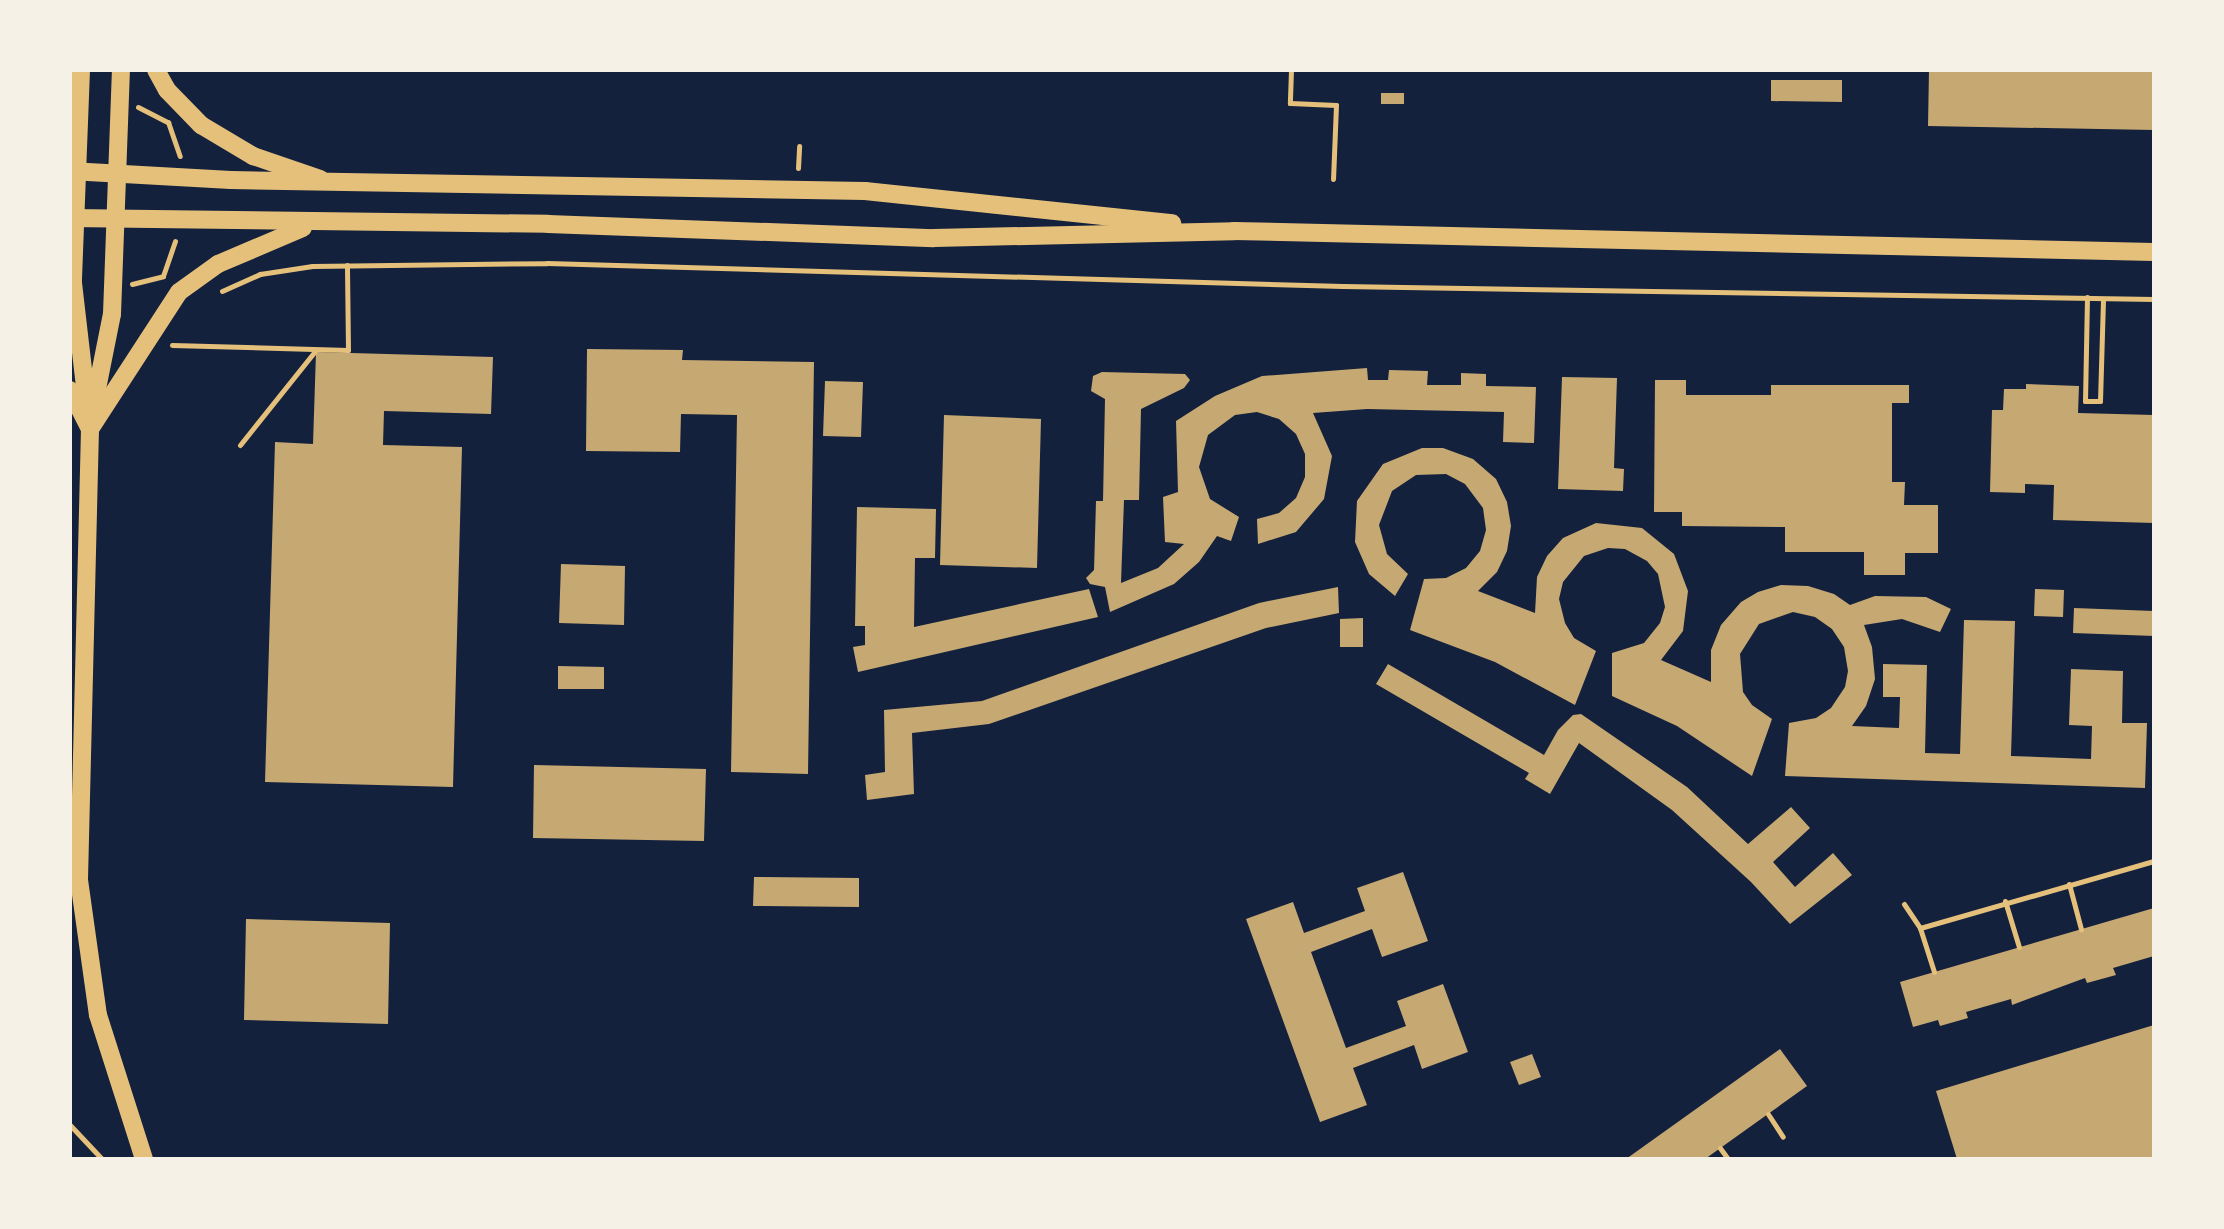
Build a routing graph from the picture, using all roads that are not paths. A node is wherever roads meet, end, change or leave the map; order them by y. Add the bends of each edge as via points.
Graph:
1 (81, 70) edge
2 (121, 70) edge
3 (156, 70) edge
4 (73, 171) edge
5 (116, 172) junction
6 (326, 181) junction
7 (73, 218) edge
8 (115, 219) junction
9 (314, 224) junction
10 (1234, 231) junction
11 (2154, 252) edge
12 (70, 390) edge
13 (90, 430) junction
14 (144, 1159) edge

1 - 4 main road
2 - 5 main road
3 - 6 main road via 202,124 254,156
4 - 5 main road
4 - 7 main road
5 - 6 main road
5 - 8 main road
6 - 10 main road via 865,191
7 - 8 main road
7 - 13 main road
8 - 9 main road
8 - 13 main road via 112,314
9 - 10 main road via 548,224 934,238
9 - 13 main road via 218,264 179,292
10 - 11 main road
12 - 13 main road
13 - 14 main road via 80,892 98,1014

